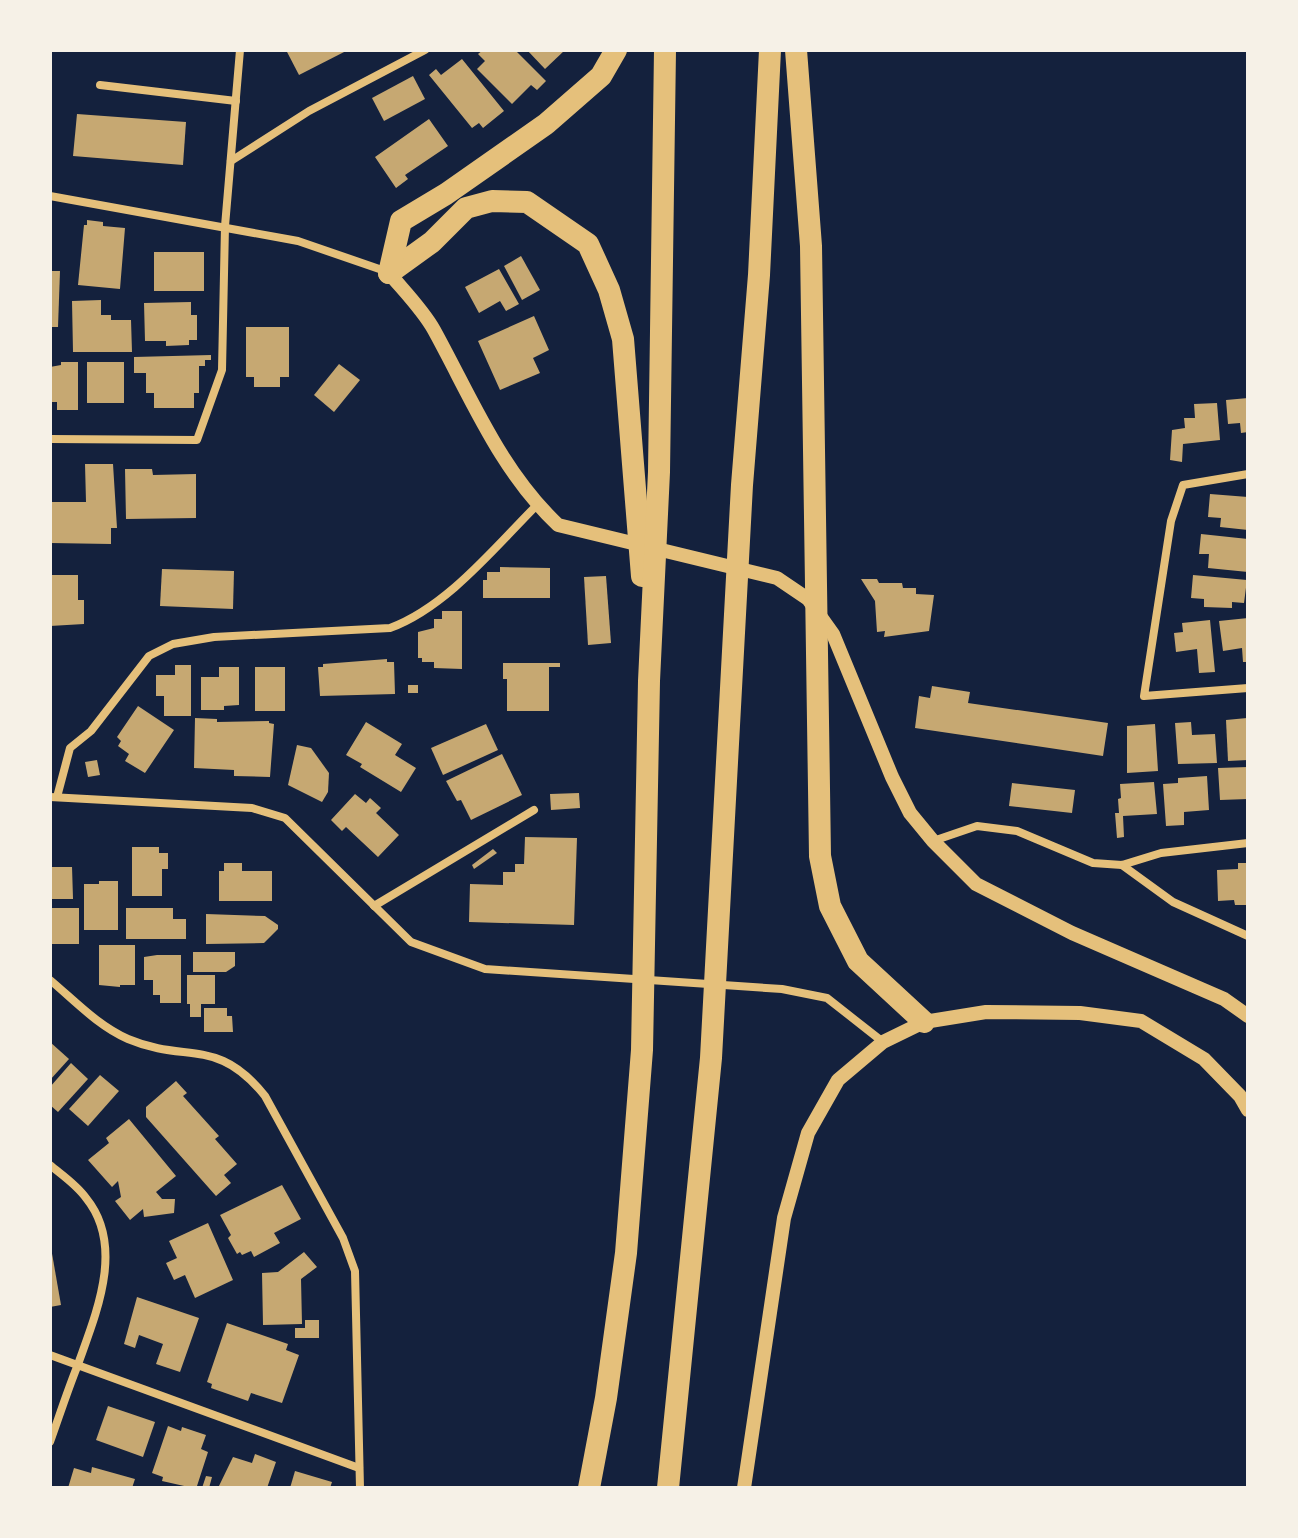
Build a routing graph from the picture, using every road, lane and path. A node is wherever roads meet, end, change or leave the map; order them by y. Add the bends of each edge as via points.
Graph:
1 (240, 50) edge
2 (425, 50) edge
3 (616, 50) edge
4 (665, 50) edge
5 (770, 50) edge
6 (796, 50) edge
7 (100, 85) dead end
8 (236, 101) junction
9 (231, 161) junction
10 (50, 196) edge
11 (225, 226) junction
12 (389, 273) junction
13 (50, 439) edge
14 (1248, 474) edge
15 (537, 505) junction
16 (649, 681) junction
17 (1248, 688) edge
18 (53, 797) edge
19 (534, 810) dead end
20 (933, 841) junction
21 (1248, 843) edge
22 (1122, 865) junction
23 (374, 906) junction
24 (1248, 936) edge
25 (50, 980) edge
26 (1248, 1016) edge
27 (924, 1022) junction
28 (883, 1042) junction
29 (1248, 1110) edge
30 (50, 1165) edge
31 (50, 1355) edge
32 (77, 1365) junction
33 (50, 1442) edge
34 (359, 1468) junction
35 (360, 1488) edge
36 (589, 1488) edge
37 (668, 1488) edge
38 (744, 1488) edge

1 - 8 street
2 - 9 street via 309,111
3 - 12 highway via 601,76 546,124 401,221
4 - 16 highway via 659,472
5 - 37 highway via 711,1058
6 - 27 highway via 811,246 820,856 830,906 858,961
7 - 8 street
8 - 9 street
9 - 11 street
10 - 11 street
11 - 12 street via 298,241
11 - 13 street via 222,370 197,440
12 - 15 street via 433,327 481,423
12 - 16 highway via 432,242 466,208 492,201 527,202 588,244 623,339
14 - 17 street via 1183,485 1171,521 1144,696
15 - 18 street via 424,612 390,628 214,637 173,644 149,656 91,731 70,748
15 - 20 street via 558,525 777,578 808,599 833,634 910,813
16 - 36 highway via 642,1050 626,1253
18 - 23 street via 252,808 285,818
19 - 23 street
20 - 22 street via 977,826 1017,831 1093,863
20 - 26 street via 976,884 1072,933 1224,999
21 - 22 street via 1161,853
22 - 24 street via 1173,902
23 - 28 street via 411,942 485,969 782,989 827,998
25 - 34 street via 106,1027 160,1049 217,1056 265,1096 343,1238 355,1271
27 - 28 street
27 - 29 street via 986,1012 1080,1013 1141,1021 1204,1059
28 - 38 street via 838,1080 808,1133 784,1218
30 - 32 street via 87,1198 105,1241 94,1323
31 - 32 street
32 - 33 street
32 - 34 street
34 - 35 street

